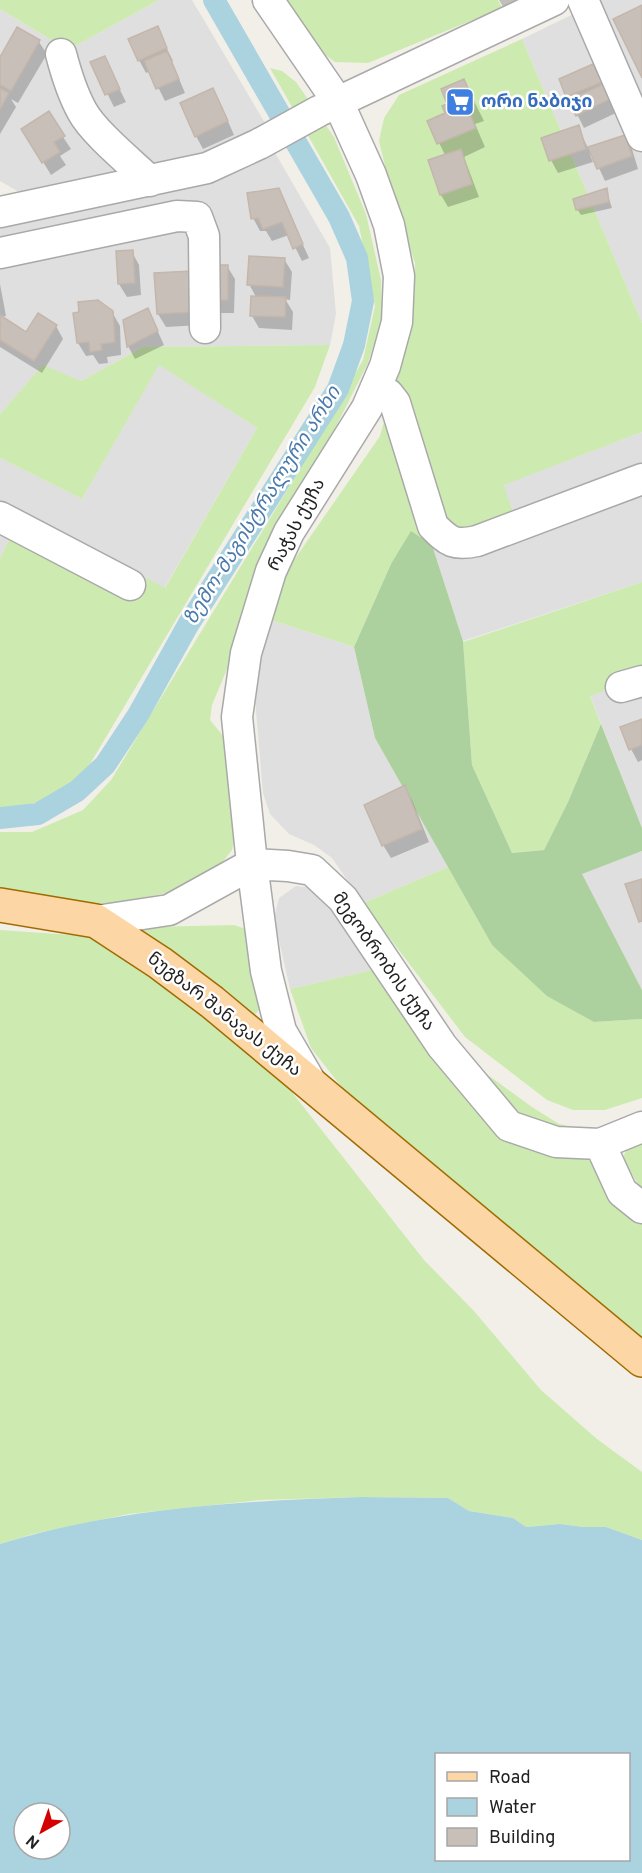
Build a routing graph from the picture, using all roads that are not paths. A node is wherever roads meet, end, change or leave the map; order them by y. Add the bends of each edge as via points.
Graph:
1 (268, 0) edge
2 (554, 0) edge
3 (583, 0) edge
4 (61, 54) dead end
5 (329, 106) junction
6 (642, 136) edge
7 (159, 179) junction
8 (8, 204) edge
9 (177, 216) junction
10 (0, 254) edge
11 (206, 328) dead end
12 (375, 389) junction
13 (642, 479) edge
14 (0, 517) edge
15 (130, 585) dead end
16 (252, 864) junction
17 (0, 905) edge
18 (96, 921) junction
19 (312, 1085) junction
20 (642, 1127) edge
21 (600, 1144) junction
22 (642, 1208) edge
23 (642, 1360) edge

1 - 5 street, რაჭას ქუჩა
2 - 5 street
3 - 6 street
4 - 7 street via 82,113 108,141
5 - 7 street via 207,168
5 - 12 street, რაჭას ქუჩა via 371,175 389,225 399,276 397,322
7 - 8 street
7 - 9 street
9 - 10 street
9 - 11 street via 197,217 204,236
12 - 13 street via 388,394 395,403 433,526 461,545
12 - 16 street, რაჭას ქუჩა via 289,532 271,571 246,653 237,717
14 - 15 street
16 - 18 street via 169,910
16 - 19 street, რაჭას ქუჩა via 266,971 281,1031
16 - 21 street, მეგობრობის ქუჩა via 312,870 343,899 442,1046 509,1126 556,1142
17 - 18 main road, ნუგზარ შანავას ქუჩა
18 - 19 main road, ნუგზარ შანავას ქუჩა via 212,1002
19 - 23 main road, ნუგზარ შანავას ქუჩა
20 - 21 street, მეგობრობის ქუჩა
21 - 22 street via 622,1192

